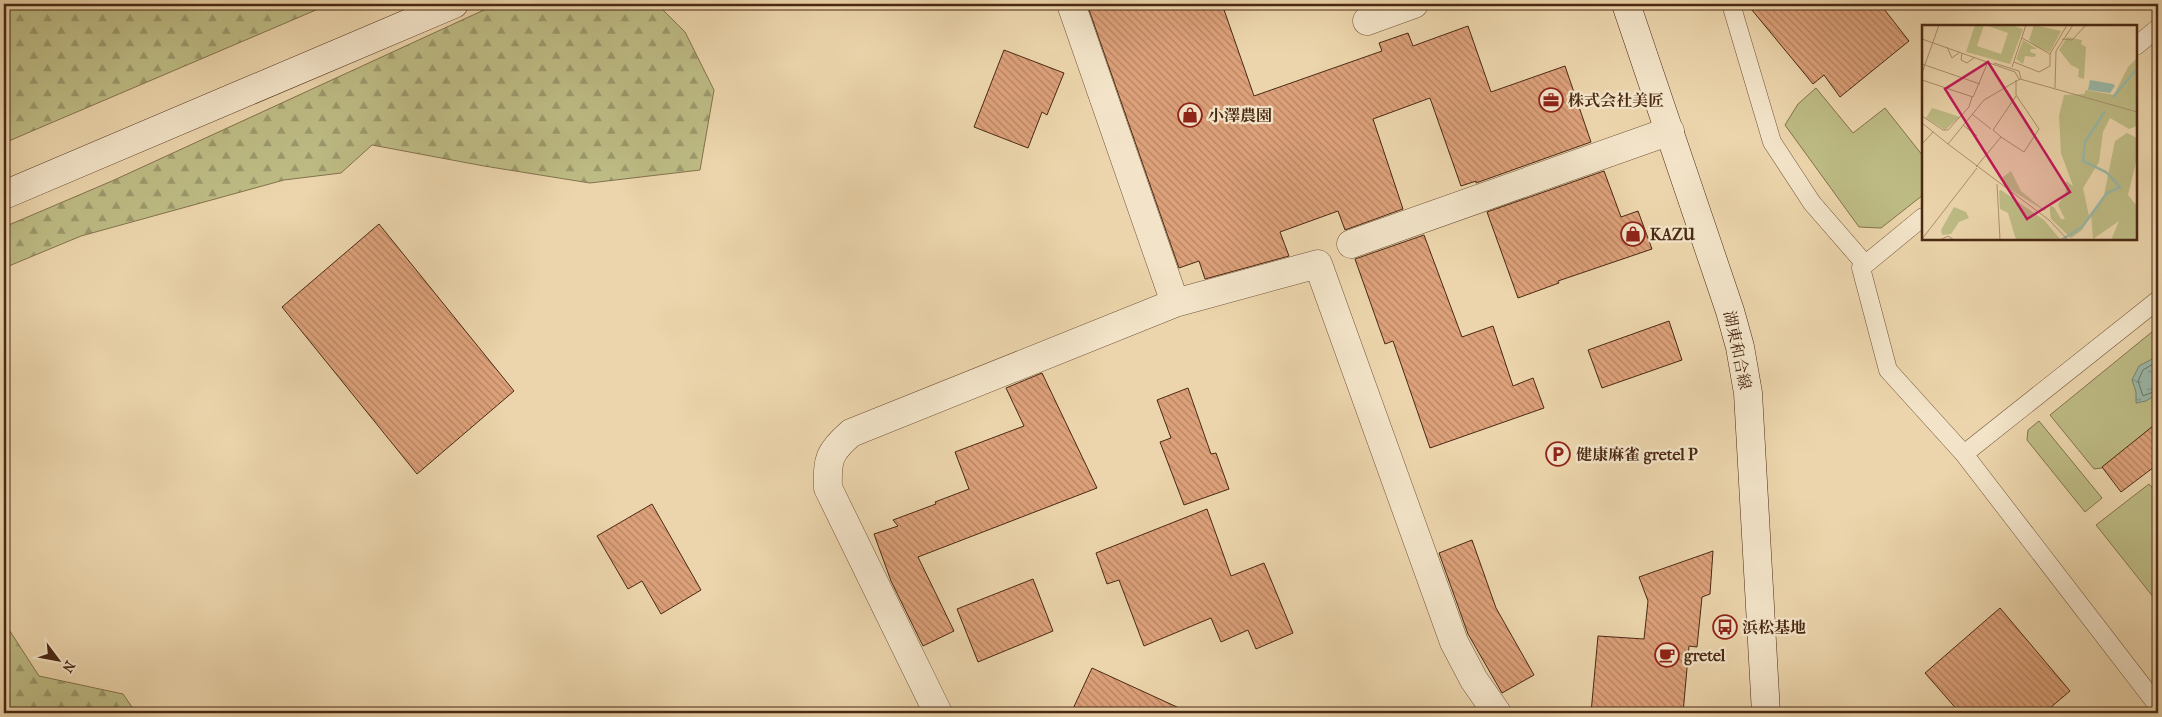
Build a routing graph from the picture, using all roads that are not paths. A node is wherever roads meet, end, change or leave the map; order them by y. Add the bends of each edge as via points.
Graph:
1 (454, 4) edge
2 (1072, 4) edge
3 (1414, 4) edge
4 (1626, 4) edge
5 (1731, 4) edge
6 (1366, 20) dead end
7 (2158, 28) edge
8 (2137, 45) edge
9 (1670, 131) junction
10 (4, 195) edge
11 (1922, 219) edge
12 (1351, 244) dead end
13 (1865, 264) junction
14 (2158, 300) edge
15 (1176, 303) junction
16 (1964, 454) junction
17 (2158, 706) edge
18 (938, 713) edge
19 (1497, 713) edge
20 (1766, 713) edge

1 - 10 street
2 - 15 street
3 - 6 street
4 - 9 street, 湖東和合線
5 - 13 lane via 1772,142 1812,203
7 - 8 lane
9 - 12 street
9 - 20 street, 湖東和合線 via 1730,311 1747,384
11 - 13 lane
13 - 16 lane via 1861,268 1888,370
14 - 16 lane
15 - 18 street via 851,433 835,447 827,467 828,488
15 - 19 street via 1318,264 1454,642 1474,680
16 - 17 lane

